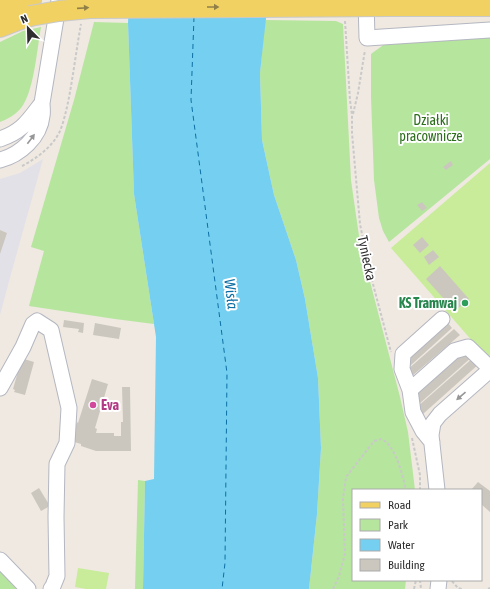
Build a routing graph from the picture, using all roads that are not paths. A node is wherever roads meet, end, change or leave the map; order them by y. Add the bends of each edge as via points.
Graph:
1 (59, 0) edge
2 (366, 0) edge
3 (490, 6) edge
4 (31, 8) edge
5 (0, 9) edge
6 (0, 27) edge
7 (490, 30) edge
8 (42, 103) junction
9 (0, 139) edge
10 (0, 160) edge
11 (442, 319) dead end
12 (490, 369) edge
13 (0, 388) edge
14 (410, 390) junction
15 (432, 442) junction
16 (437, 489) edge
17 (0, 560) edge
18 (28, 589) edge
19 (51, 589) edge

1 - 8 street
2 - 7 street via 367,38
4 -> 3 main road, bridge via 59,11 90,8
4 - 5 main road
4 - 6 main road via 18,20
8 - 9 street via 21,129
10 -> 8 street via 18,152 33,138 42,116
11 - 14 street via 403,354 402,369
12 - 14 street via 468,347 454,351
12 -> 15 street via 440,414 433,423
13 - 19 street via 33,324 37,322 51,330 69,408 66,443 57,464 57,576
14 - 15 street via 413,412
15 - 16 street
17 - 18 street

